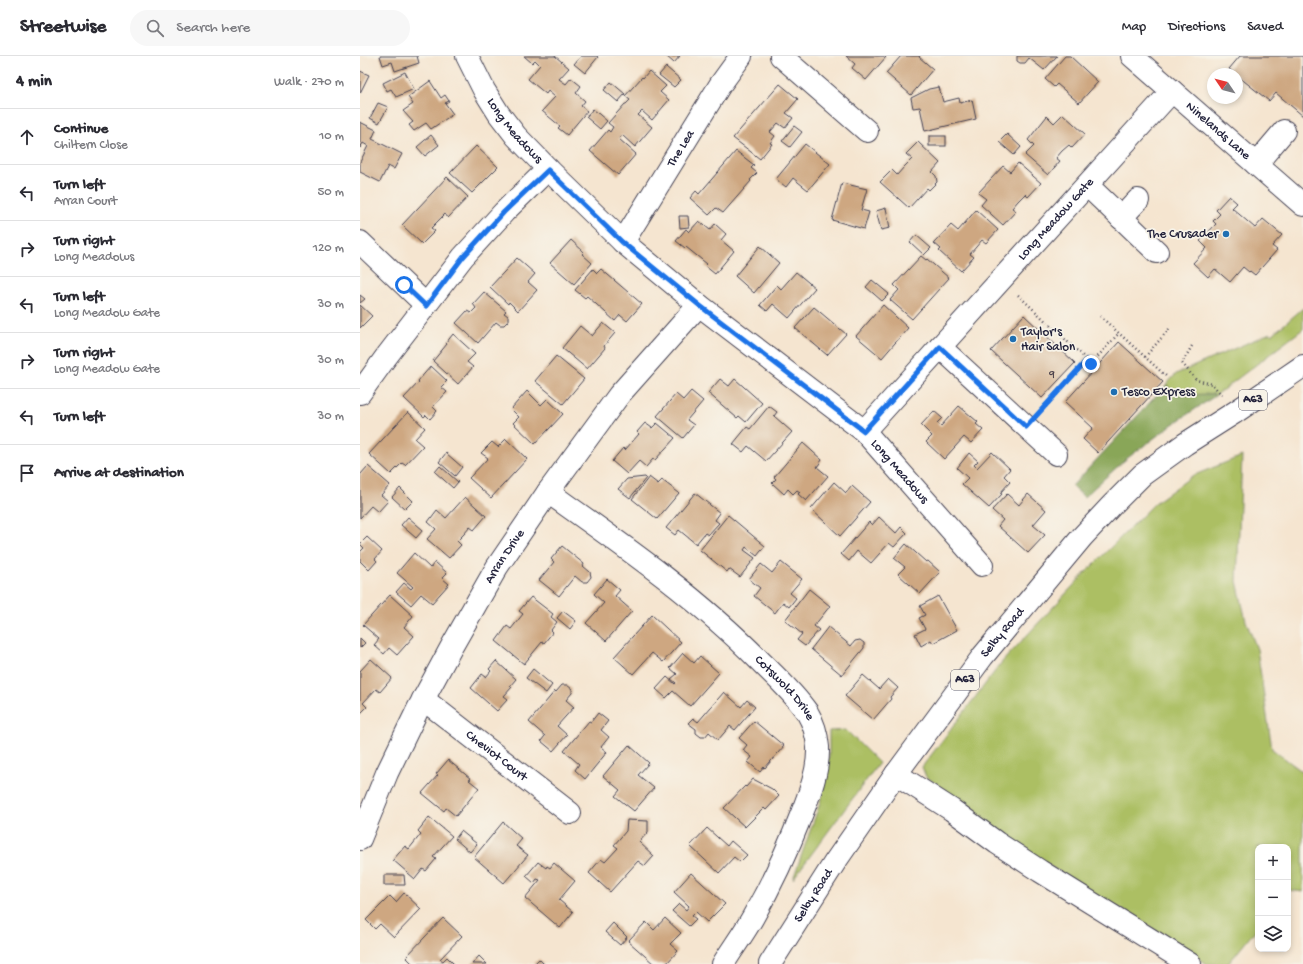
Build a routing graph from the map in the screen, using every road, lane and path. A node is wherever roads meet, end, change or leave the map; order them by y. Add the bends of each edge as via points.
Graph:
1 (467, 56) edge
2 (741, 56) edge
3 (781, 56) edge
4 (1132, 56) edge
5 (1172, 91) junction
6 (867, 131) dead end
7 (1284, 131) dead end
8 (1256, 164) junction
9 (548, 170) junction
10 (1087, 185) junction
11 (1138, 200) dead end
12 (1303, 205) edge
13 (1121, 218) junction
14 (360, 242) edge
15 (622, 242) junction
16 (1157, 252) dead end
17 (1001, 279) junction
18 (699, 305) junction
19 (426, 306) junction
20 (1100, 316) dead end
21 (1170, 328) dead end
22 (1119, 334) junction
23 (1192, 346) dead end
24 (940, 347) junction
25 (1145, 357) junction
26 (1087, 360) junction
27 (1303, 366) edge
28 (1167, 377) dead end
29 (360, 393) edge
30 (1237, 411) junction
31 (1026, 427) junction
32 (864, 431) junction
33 (1056, 454) dead end
34 (548, 492) junction
35 (982, 565) dead end
36 (423, 699) junction
37 (896, 774) junction
38 (570, 813) dead end
39 (360, 839) edge
40 (723, 964) edge
41 (770, 964) edge
42 (1190, 964) edge

1 - 9 main road, Long Meadows via 499,114
2 - 15 main road, The Lea via 720,85
3 - 6 main road
4 - 5 main road, Ninelands Lane
5 - 8 main road, Ninelands Lane
5 - 10 main road, Long Meadow Gate
7 - 8 main road
8 - 12 main road, Ninelands Lane
9 - 15 main road, Long Meadows
9 - 19 main road via 504,212 468,252
10 - 13 main road
10 - 17 main road, Long Meadow Gate
11 - 13 main road
13 - 16 main road
14 - 19 main road
15 - 18 main road, Long Meadows
17 - 24 main road, Long Meadow Gate
17 - 26 path
18 - 32 main road, Long Meadows
18 - 34 main road, Arran Drive via 619,396
19 - 29 main road
20 - 22 path
21 - 25 path
22 - 25 path
22 - 26 path via 1091,364
23 - 30 path via 1182,363 1196,380 1212,384
24 - 31 main road
24 - 32 main road, Long Meadow Gate
25 - 28 path
26 - 31 path
27 - 30 main road, Selby Road / A63
30 - 37 main road, Selby Road / A63 via 1148,471 1112,505 1082,537 983,656
31 - 33 main road
32 - 35 main road, Long Meadows
34 - 36 main road, Arran Drive via 497,567
34 - 40 main road, Cotswold Drive via 662,574 732,633 792,694 808,713 815,730 818,748 816,766 809,795 793,837 752,919
36 - 38 main road, Cheviot Court
36 - 39 main road, Arran Drive via 387,773
37 - 41 main road, Selby Road / A63 via 835,862
37 - 42 main road via 1040,871

